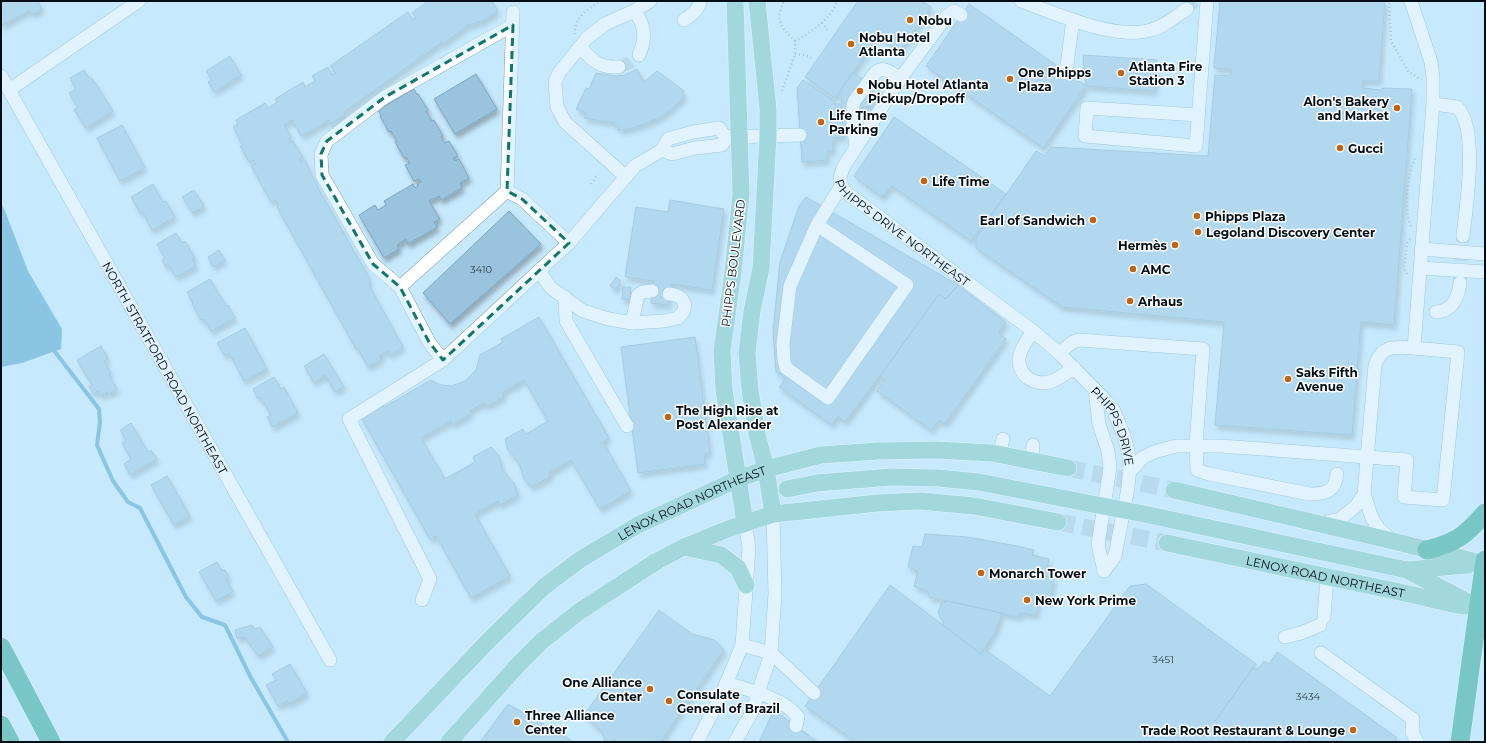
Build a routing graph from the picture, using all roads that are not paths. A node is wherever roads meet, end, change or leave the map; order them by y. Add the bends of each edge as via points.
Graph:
1 (139, 1) edge
2 (650, 1) edge
3 (700, 1) edge
4 (736, 1) edge
5 (757, 1) edge
6 (1021, 1) edge
7 (1207, 1) edge
8 (1410, 1) edge
9 (1187, 9) tunnel mouth
10 (634, 11) junction
11 (961, 15) dead end
12 (684, 20) dead end
13 (1073, 20) junction
14 (580, 47) junction
15 (639, 55) tunnel mouth
16 (619, 67) tunnel mouth
17 (1066, 72) dead end
18 (1, 76) edge
19 (900, 79) junction
20 (9, 90) junction
21 (1433, 104) junction
22 (1198, 115) junction
23 (854, 125) junction
24 (870, 126) junction
25 (800, 135) dead end
26 (768, 136) junction
27 (734, 137) junction
28 (856, 146) junction
29 (626, 177) junction
30 (841, 186) junction
31 (508, 192) junction
32 (817, 225) junction
33 (1463, 236) tunnel mouth
34 (569, 243) junction
35 (1421, 249) junction
36 (1485, 254) edge
37 (1420, 268) junction
38 (539, 271) junction
39 (1485, 272) edge
40 (1460, 284) tunnel mouth
41 (400, 287) junction
42 (652, 291) dead end
43 (669, 294) dead end
44 (565, 297) junction
45 (1436, 312) dead end
46 (632, 323) junction
47 (1032, 331) junction
48 (1414, 348) junction
49 (1059, 353) junction
50 (443, 360) junction
51 (1074, 368) junction
52 (1094, 390) junction
53 (627, 426) dead end
54 (1196, 445) junction
55 (1368, 457) junction
56 (1068, 468) tunnel mouth
57 (766, 470) junction
58 (1130, 472) junction
59 (1337, 474) dead end
60 (738, 479) junction
61 (787, 489) junction
62 (1174, 490) tunnel mouth
63 (1364, 494) junction
64 (1104, 506) junction
65 (1124, 510) junction
66 (1485, 513) edge
67 (772, 514) junction
68 (1058, 522) tunnel mouth
69 (745, 523) junction
70 (1320, 524) junction
71 (1393, 541) junction
72 (1167, 543) tunnel mouth
73 (684, 547) junction
74 (1428, 550) junction
75 (1485, 560) edge
76 (1485, 564) edge
77 (1407, 570) junction
78 (1327, 577) junction
79 (746, 585) junction
80 (422, 600) dead end
81 (1482, 607) edge
82 (1285, 637) dead end
83 (742, 645) junction
84 (1, 647) edge
85 (771, 653) junction
86 (1321, 653) dead end
87 (330, 660) dead end
88 (726, 682) junction
89 (758, 693) junction
90 (814, 693) dead end
91 (1, 725) edge
92 (796, 726) dead end
93 (10, 742) edge
94 (51, 742) edge
95 (392, 742) edge
96 (449, 742) edge
97 (697, 742) edge
98 (735, 742) edge
99 (1416, 742) edge
100 (1460, 742) edge

1 - 20 street
2 - 10 street
3 - 12 street via 700,7
4 - 27 main road, PHIPPS BOULEVARD
5 - 26 main road, PHIPPS BOULEVARD via 768,109
6 - 13 street
7 - 22 street
8 - 21 street via 1431,62
9 - 13 street via 1167,23 1148,31 1128,33
10 - 14 street via 605,24
10 - 15 street via 643,24 645,35
11 - 19 street, PHIPPS DRIVE NORTHEAST via 954,12 946,17
13 - 17 street
14 - 16 street via 597,64
14 - 29 street via 554,82 557,107 565,122
18 - 20 street, NORTH STRATFORD ROAD NORTHEAST
19 - 23 street via 888,70 882,69 873,74 854,102
19 - 24 street, PHIPPS DRIVE NORTHEAST
20 - 87 street, NORTH STRATFORD ROAD NORTHEAST
21 - 33 street via 1458,107 1466,122 1470,161
21 - 35 street
22 - 22 street via 1196,146 1085,136 1087,108
23 - 24 street via 859,130
23 - 28 street
24 - 28 street, PHIPPS DRIVE NORTHEAST
25 - 26 street
26 - 27 street
26 - 57 main road, PHIPPS BOULEVARD via 761,268 752,311 748,353 750,390
27 - 29 street via 724,135 719,128 668,139 662,150 635,166
27 - 60 main road, PHIPPS BOULEVARD via 742,194 722,351 724,390
28 - 30 street, PHIPPS DRIVE NORTHEAST via 840,174
29 - 34 street
30 - 32 street
30 - 47 street, PHIPPS DRIVE NORTHEAST
31 - 34 street via 522,199
31 - 41 street
31 - 41 street via 513,18 385,97 327,141 321,154 325,191 369,266
32 - 32 street via 790,286 783,344 784,361 786,368 828,398 908,285
34 - 38 street
35 - 36 street
35 - 37 street
37 - 39 street
37 - 48 street
38 - 44 street via 551,288
38 - 50 street
40 - 45 street via 1456,301 1447,310
41 - 50 street via 429,342
42 - 46 street via 638,295
43 - 46 street via 683,299 685,306 678,318
44 - 46 street via 583,310 609,320
44 - 53 street via 566,321
47 - 49 street, PHIPPS DRIVE NORTHEAST
47 - 51 street via 1019,357 1020,367 1025,376 1033,382 1044,383 1054,381
48 - 55 street via 1388,349 1377,358
48 - 55 street via 1458,352 1443,500 1404,497 1407,460
49 - 51 street, PHIPPS DRIVE NORTHEAST
49 - 54 street via 1079,340 1203,349
50 - 80 street via 349,419 430,579
51 - 52 street, PHIPPS DRIVE NORTHEAST
52 - 58 street, PHIPPS DRIVE via 1113,409 1119,421 1128,451
52 - 64 street, PHIPPS DRIVE via 1110,468
54 - 55 street
54 - 58 street via 1176,446 1154,452 1142,458
54 - 59 street via 1198,470 1209,474 1310,494 1330,491 1336,482
55 - 63 street
56 - 57 main road, LENOX ROAD NORTHEAST via 1032,453 1001,447 821,455
57 - 60 main road, LENOX ROAD NORTHEAST
57 - 61 main road
57 - 67 main road, PHIPPS BOULEVARD
58 - 65 street, PHIPPS DRIVE
60 - 69 main road, PHIPPS BOULEVARD
60 - 95 main road, LENOX ROAD NORTHEAST via 638,525 581,559 545,586 491,638
61 - 64 main road via 817,483 891,477 938,478 979,482
61 - 67 main road
62 - 70 main road
63 - 70 street via 1356,506 1340,519
63 - 71 street via 1372,518 1379,529
64 - 65 main road
64 - 65 street, PHIPPS DRIVE via 1098,544 1104,571 1115,556
65 - 77 main road
66 - 74 highway via 1465,535
67 - 68 main road via 920,501 974,506
67 - 69 main road
67 - 85 street via 775,594
69 - 73 main road
69 - 79 street via 749,548
70 - 71 main road
71 - 74 main road
72 - 78 main road, LENOX ROAD NORTHEAST
73 - 79 main road via 722,555 738,568
73 - 96 main road via 657,561 580,611 542,641
74 - 76 main road
75 - 76 highway
76 - 77 main road
76 - 81 highway
77 - 81 main road
78 - 81 main road, LENOX ROAD NORTHEAST via 1452,604
78 - 82 street via 1322,621 1301,633
79 - 83 street
81 - 100 highway
83 - 85 street
83 - 88 street
84 - 94 highway
85 - 89 street
85 - 90 street
86 - 99 street via 1413,719 1412,732
88 - 89 street
88 - 97 street
89 - 92 street via 792,710 798,717
89 - 98 street via 752,712
91 - 93 highway

